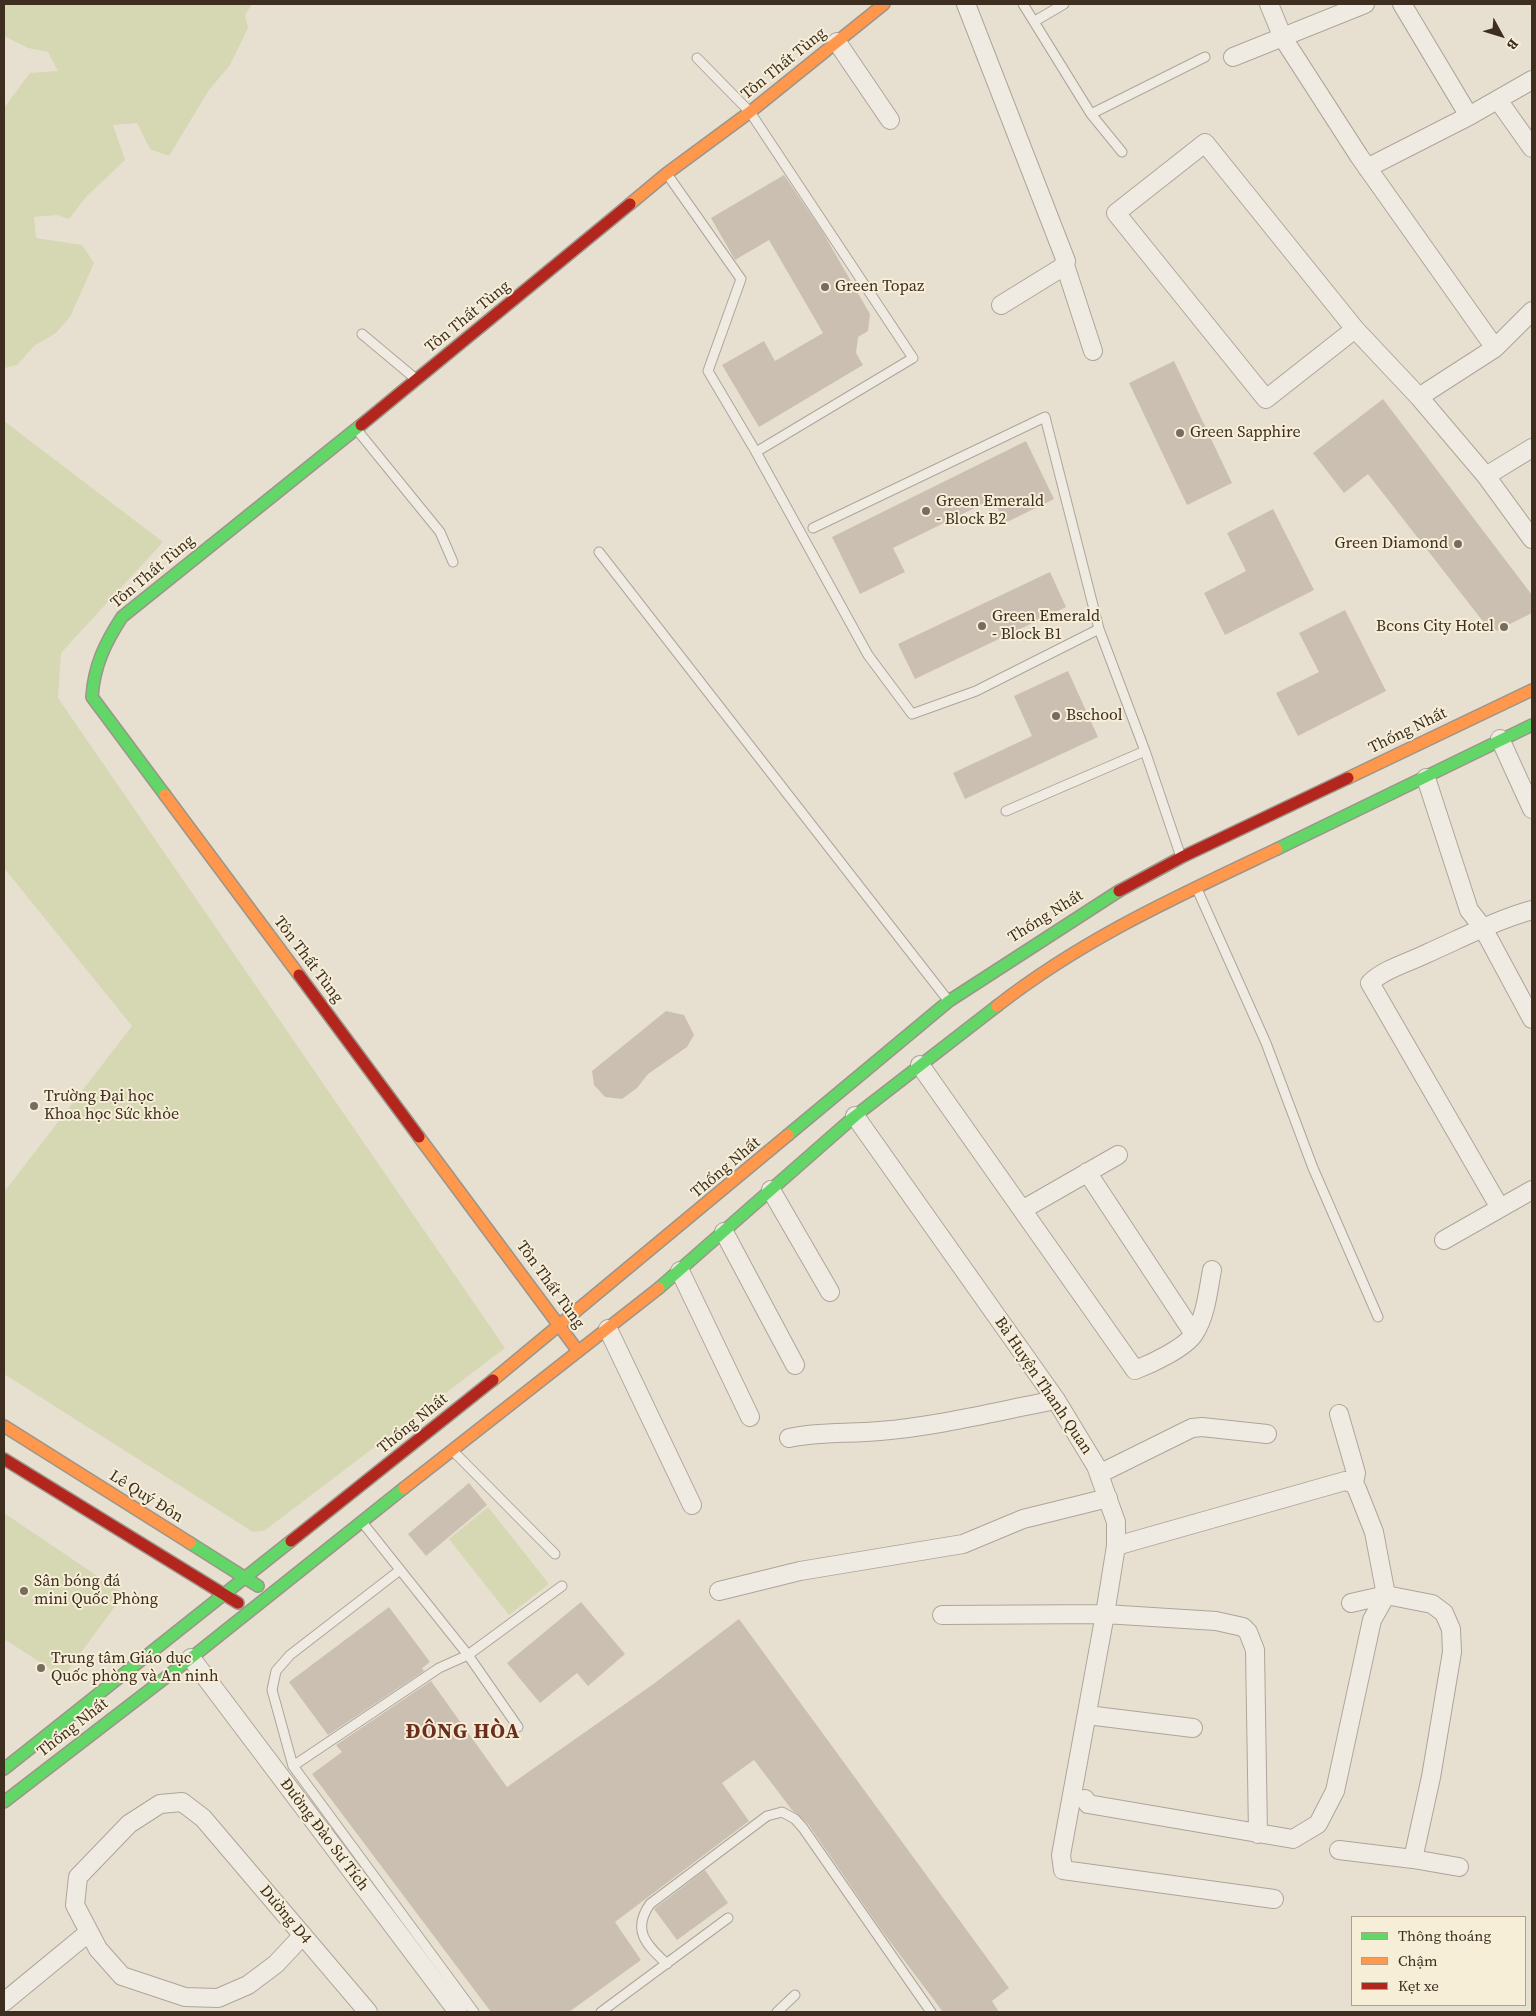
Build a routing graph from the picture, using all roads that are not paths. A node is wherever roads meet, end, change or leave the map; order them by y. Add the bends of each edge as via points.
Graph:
1 (884, 4) edge
2 (966, 4) edge
3 (1023, 4) edge
4 (1064, 4) edge
5 (1270, 4) edge
6 (1365, 4) edge
7 (1402, 4) edge
8 (1035, 21) junction
9 (1283, 38) junction
10 (838, 42) junction
11 (1205, 57) dead end
12 (1233, 57) dead end
13 (696, 58) dead end
14 (1532, 80) edge
15 (1498, 100) junction
16 (750, 112) junction
17 (1091, 114) junction
18 (1469, 116) junction
19 (890, 120) dead end
20 (1532, 148) edge
21 (1122, 152) dead end
22 (1367, 168) junction
23 (666, 174) junction
24 (1065, 265) junction
25 (1001, 305) dead end
26 (1532, 311) edge
27 (1355, 328) junction
28 (362, 334) dead end
29 (1495, 348) junction
30 (1093, 352) dead end
31 (417, 380) junction
32 (1419, 397) junction
33 (355, 428) junction
34 (1532, 448) edge
35 (756, 452) junction
36 (1486, 476) junction
37 (813, 528) dead end
38 (1532, 539) edge
39 (599, 552) dead end
40 (453, 562) dead end
41 (1099, 629) junction
42 (1532, 690) edge
43 (1485, 712) junction
44 (1532, 724) edge
45 (1500, 740) junction
46 (1145, 751) junction
47 (1426, 778) junction
48 (1532, 809) edge
49 (1006, 811) dead end
50 (1182, 857) junction
51 (1196, 887) junction
52 (1532, 910) edge
53 (1483, 928) junction
54 (949, 1001) junction
55 (1532, 1019) edge
56 (920, 1065) junction
57 (855, 1116) junction
58 (1118, 1155) dead end
59 (1087, 1172) junction
60 (771, 1190) junction
61 (1532, 1190) edge
62 (1500, 1208) junction
63 (1022, 1210) junction
64 (724, 1232) junction
65 (1444, 1240) dead end
66 (1212, 1270) dead end
67 (680, 1271) junction
68 (830, 1292) dead end
69 (1378, 1317) dead end
70 (561, 1326) junction
71 (608, 1329) junction
72 (1194, 1334) junction
73 (578, 1351) junction
74 (794, 1365) dead end
75 (1056, 1400) junction
76 (1339, 1414) dead end
77 (750, 1417) dead end
78 (4, 1426) edge
79 (1266, 1434) dead end
80 (789, 1438) dead end
81 (453, 1451) junction
82 (4, 1459) edge
83 (1099, 1474) junction
84 (1354, 1484) junction
85 (1108, 1498) junction
86 (692, 1505) dead end
87 (361, 1521) junction
88 (1116, 1546) junction
89 (554, 1554) dead end
90 (400, 1570) junction
91 (245, 1578) junction
92 (562, 1586) dead end
93 (719, 1591) dead end
94 (271, 1594) junction
95 (224, 1595) junction
96 (1386, 1595) junction
97 (1351, 1603) dead end
98 (250, 1610) junction
99 (1105, 1614) junction
100 (942, 1615) dead end
101 (468, 1655) junction
102 (191, 1658) junction
103 (1087, 1715) junction
104 (518, 1727) dead end
105 (1193, 1728) dead end
106 (293, 1766) junction
107 (4, 1769) edge
108 (1077, 1798) junction
109 (4, 1802) edge
110 (1258, 1834) junction
111 (1340, 1850) dead end
112 (1413, 1859) junction
113 (1459, 1867) dead end
114 (1274, 1899) dead end
115 (728, 1918) dead end
116 (88, 1933) junction
117 (303, 1935) junction
118 (666, 1964) junction
119 (794, 1995) dead end
120 (4, 2002) edge
121 (368, 2012) edge
122 (458, 2012) edge
123 (474, 2012) edge
124 (601, 2012) edge
125 (777, 2012) edge
126 (931, 2012) edge

1 - 10 main road, Tôn Thất Tùng
2 - 24 street
3 - 8 lane
4 - 8 lane
5 - 9 street
6 - 9 street
7 - 18 street
8 - 17 lane
9 - 12 street
9 - 22 street
10 - 16 main road, Tôn Thất Tùng
10 - 19 street
11 - 17 lane
13 - 16 lane
14 - 15 street
15 - 18 street
15 - 20 street
16 - 23 main road, Tôn Thất Tùng
16 - 35 lane via 913,358
17 - 21 lane
18 - 22 street
22 - 29 street
23 - 31 main road, Tôn Thất Tùng
23 - 35 lane via 741,279 708,371
24 - 25 street
24 - 30 street
26 - 29 street
27 - 27 street via 1206,142 1116,213 1266,400
27 - 32 street
28 - 31 lane
29 - 32 street
31 - 33 main road, Tôn Thất Tùng
32 - 36 street
33 - 40 lane via 440,532
33 - 70 main road, Tôn Thất Tùng via 122,617 103,647 92,674 92,697
34 - 36 street
35 - 41 lane via 868,655 912,714 976,690
36 - 38 street
37 - 41 lane via 1045,417
39 - 54 lane
41 - 46 lane
42 - 43 main road, Thống Nhất
43 - 45 main road
43 - 50 main road, Thống Nhất
44 - 45 main road, Thống Nhất
45 - 47 main road, Thống Nhất
45 - 48 street
46 - 49 lane
46 - 50 lane
47 - 51 main road, Thống Nhất
47 - 53 street via 1469,910
50 - 54 main road, Thống Nhất via 1120,890
51 - 56 main road, Thống Nhất via 1141,913 1038,974
51 - 69 lane via 1266,1043 1313,1168
52 - 53 street
53 - 55 street
53 - 62 street via 1393,969 1370,984
54 - 70 main road, Thống Nhất
56 - 57 main road, Thống Nhất
56 - 63 street
57 - 60 main road, Thống Nhất
57 - 75 street, Bà Huyện Thanh Quan
58 - 59 street
59 - 63 street
59 - 72 street
60 - 64 main road, Thống Nhất
60 - 68 street
61 - 62 street
62 - 65 street
63 - 72 street via 1135,1370 1151,1364
64 - 67 main road, Thống Nhất
64 - 74 street
66 - 72 street
67 - 71 main road, Thống Nhất
67 - 77 street
70 - 73 main road, Tôn Thất Tùng
70 - 91 main road, Thống Nhất
71 - 73 main road, Thống Nhất
71 - 86 street
73 - 81 main road, Thống Nhất
75 - 80 street via 879,1431 812,1433
75 - 83 street, Bà Huyện Thanh Quan
76 - 84 street via 1356,1473
78 - 91 main road, Lê Quý Đôn
79 - 83 street via 1192,1428
81 - 87 main road, Thống Nhất
81 - 89 lane
82 - 95 main road
83 - 85 street, Bà Huyện Thanh Quan
84 - 88 street via 1345,1481 1330,1484
84 - 96 street via 1374,1532
85 - 88 street, Bà Huyện Thanh Quan via 1116,1522
85 - 93 street via 1024,1519 963,1544 800,1571
87 - 90 lane
87 - 94 main road, Thống Nhất
88 - 99 street, Bà Huyện Thanh Quan
90 - 101 lane
90 - 106 lane via 290,1655 276,1671 272,1690
91 - 94 main road, Lê Quý Đôn
91 - 95 main road, Thống Nhất
92 - 101 lane
94 - 98 main road, Thống Nhất
95 - 98 main road
95 - 107 main road, Thống Nhất
96 - 97 street
96 - 110 street via 1372,1620 1335,1791 1318,1824 1293,1839
96 - 112 street via 1432,1604 1444,1613 1451,1629 1452,1652 1432,1777
98 - 102 main road, Thống Nhất
99 - 100 street
99 - 103 street, Bà Huyện Thanh Quan
99 - 110 street via 1216,1621 1243,1627 1248,1632 1255,1650
101 - 104 lane
101 - 106 lane via 439,1668
102 - 109 main road, Thống Nhất
102 - 122 street, Đường Đào Sư Tích
103 - 105 street
103 - 108 street, Bà Huyện Thanh Quan
106 - 123 lane
108 - 110 street via 1088,1804
108 - 114 street, Bà Huyện Thanh Quan via 1061,1855 1063,1870
111 - 112 street
112 - 113 street
115 - 118 lane
116 - 117 street, Dường D4 via 122,1976 185,1997 218,1998 248,1985 276,1964
116 - 117 street, Dường D4 via 75,1905 78,1877 129,1824 160,1804 182,1802 203,1818
116 - 120 street
117 - 121 street, Dường D4
118 - 124 lane
118 - 126 lane via 646,1944 642,1930 642,1916 650,1904 767,1816 782,1812 803,1828
119 - 125 lane

